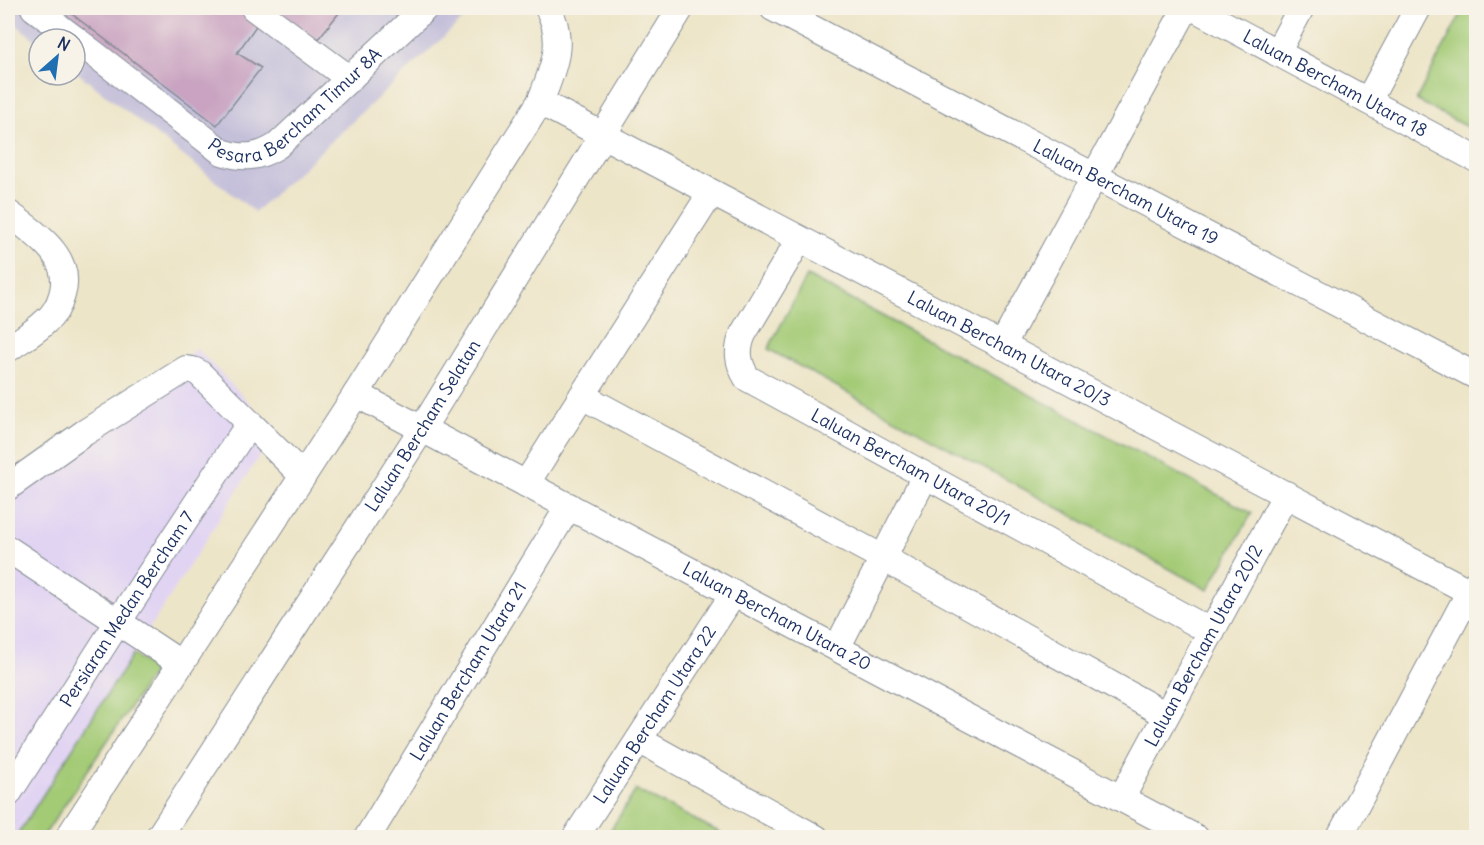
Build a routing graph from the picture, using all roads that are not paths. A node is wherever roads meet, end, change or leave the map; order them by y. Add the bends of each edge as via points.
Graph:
1 (34, 8) edge
2 (254, 8) edge
3 (425, 8) edge
4 (548, 8) edge
5 (681, 8) edge
6 (773, 8) edge
7 (1186, 8) edge
8 (1194, 8) edge
9 (1301, 8) edge
10 (1418, 8) edge
11 (59, 27) edge
12 (87, 48) edge
13 (1277, 53) junction
14 (350, 79) junction
15 (1368, 101) junction
16 (540, 102) junction
17 (603, 137) junction
18 (1476, 159) edge
19 (1094, 177) junction
20 (711, 193) junction
21 (8, 213) edge
22 (799, 240) junction
23 (1002, 346) junction
24 (8, 349) edge
25 (1476, 376) edge
26 (356, 394) junction
27 (582, 396) junction
28 (249, 424) junction
29 (422, 429) junction
30 (303, 476) junction
31 (925, 476) junction
32 (526, 484) junction
33 (8, 487) edge
34 (1286, 494) junction
35 (569, 507) junction
36 (8, 549) edge
37 (883, 558) junction
38 (1474, 590) edge
39 (734, 593) junction
40 (118, 622) junction
41 (1212, 632) junction
42 (837, 648) junction
43 (180, 663) junction
44 (1166, 715) junction
45 (639, 740) junction
46 (8, 795) edge
47 (1122, 797) junction
48 (68, 837) edge
49 (158, 837) edge
50 (367, 837) edge
51 (576, 837) edge
52 (816, 837) edge
53 (1197, 837) edge
54 (1339, 837) edge

1 - 11 street, Pesara Bercham Timur 8A
2 - 14 street
3 - 14 street, Pesara Bercham Timur 8A
4 - 16 street via 554,18 558,43 554,68
5 - 17 street, Laluan Bercham Selatan
6 - 19 street, Laluan Bercham Utara 19
7 - 19 street
8 - 13 street, Laluan Bercham Utara 18
9 - 13 street
10 - 15 street
12 - 14 street, Pesara Bercham Timur 8A via 222,152 238,157 265,154 277,146
13 - 15 street, Laluan Bercham Utara 18
15 - 18 street, Laluan Bercham Utara 18
16 - 17 street, Laluan Bercham Utara 20/3
16 - 26 street
17 - 20 street, Laluan Bercham Utara 20/3
17 - 29 street, Laluan Bercham Selatan
19 - 23 street
19 - 25 street, Laluan Bercham Utara 19
20 - 22 street, Laluan Bercham Utara 20/3
20 - 27 street
21 - 24 street via 50,247 59,259 64,279 53,314
22 - 23 street, Laluan Bercham Utara 20/3
22 - 31 street, Laluan Bercham Utara 20/1 via 742,334 738,345 741,368 747,378 762,387
23 - 34 street, Laluan Bercham Utara 20/3
26 - 29 street, Laluan Bercham Utara 20
26 - 30 street
27 - 32 street
27 - 37 street
28 - 30 street
28 - 33 street via 198,374 186,369 84,433
28 - 40 street, Persiaran Medan Bercham 7
29 - 32 street, Laluan Bercham Utara 20
29 - 49 street, Laluan Bercham Selatan
30 - 43 street
31 - 37 street
31 - 41 street, Laluan Bercham Utara 20/1
32 - 35 street, Laluan Bercham Utara 20
34 - 38 street, Laluan Bercham Utara 20/3
34 - 41 street, Laluan Bercham Utara 20/2
35 - 39 street, Laluan Bercham Utara 20
35 - 50 street, Laluan Bercham Utara 21
36 - 40 street
37 - 42 street
37 - 44 street
38 - 54 street
39 - 42 street, Laluan Bercham Utara 20
39 - 45 street, Laluan Bercham Utara 22
40 - 43 street
40 - 46 street, Persiaran Medan Bercham 7
41 - 44 street, Laluan Bercham Utara 20/2
42 - 47 street, Laluan Bercham Utara 20
43 - 48 street
44 - 47 street, Laluan Bercham Utara 20/2
45 - 51 street, Laluan Bercham Utara 22
45 - 52 street
47 - 53 street, Laluan Bercham Utara 20

